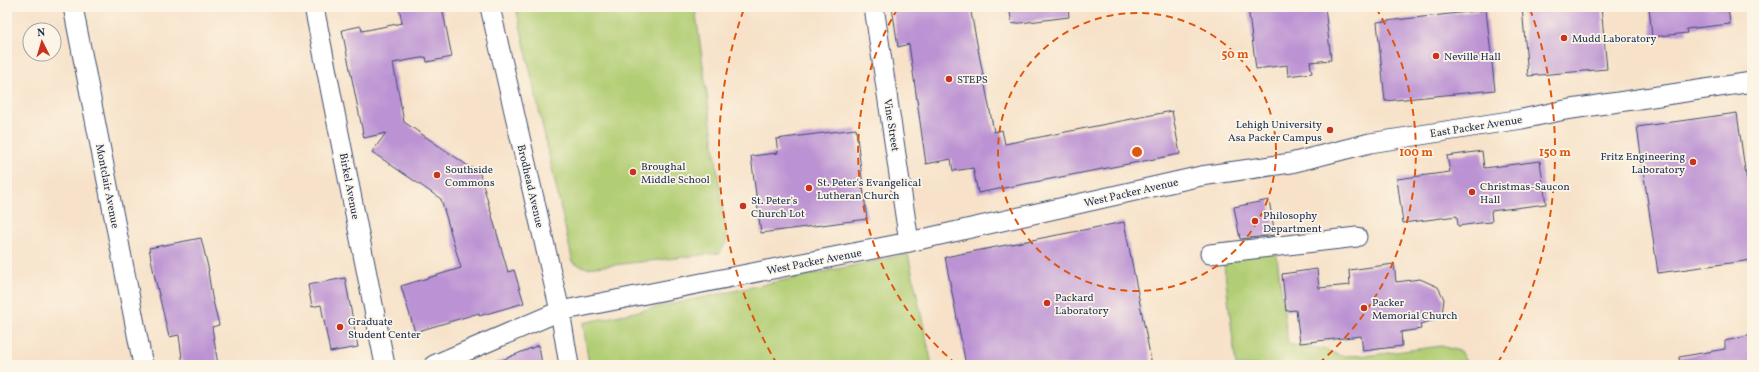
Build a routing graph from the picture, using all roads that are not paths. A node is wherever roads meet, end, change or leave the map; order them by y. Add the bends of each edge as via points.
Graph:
1 (73, 7) edge
2 (314, 7) edge
3 (490, 7) edge
4 (874, 7) edge
5 (1752, 82) edge
6 (1201, 176) joint
7 (1357, 237) dead end
8 (909, 242) junction
9 (1210, 254) dead end
10 (560, 311) junction
11 (143, 365) edge
12 (385, 365) edge
13 (434, 365) edge
14 (569, 365) edge

1 - 11 street, Montclair Avenue
2 - 12 street, Birkel Avenue
3 - 10 street, Brodhead Avenue
4 - 8 street, Vine Street
5 - 6 street, East Packer Avenue via 1599,104 1378,142 1291,163
6 - 8 street, West Packer Avenue
7 - 9 street
8 - 10 street, West Packer Avenue
10 - 13 street, West Packer Avenue
10 - 14 street, Brodhead Avenue

